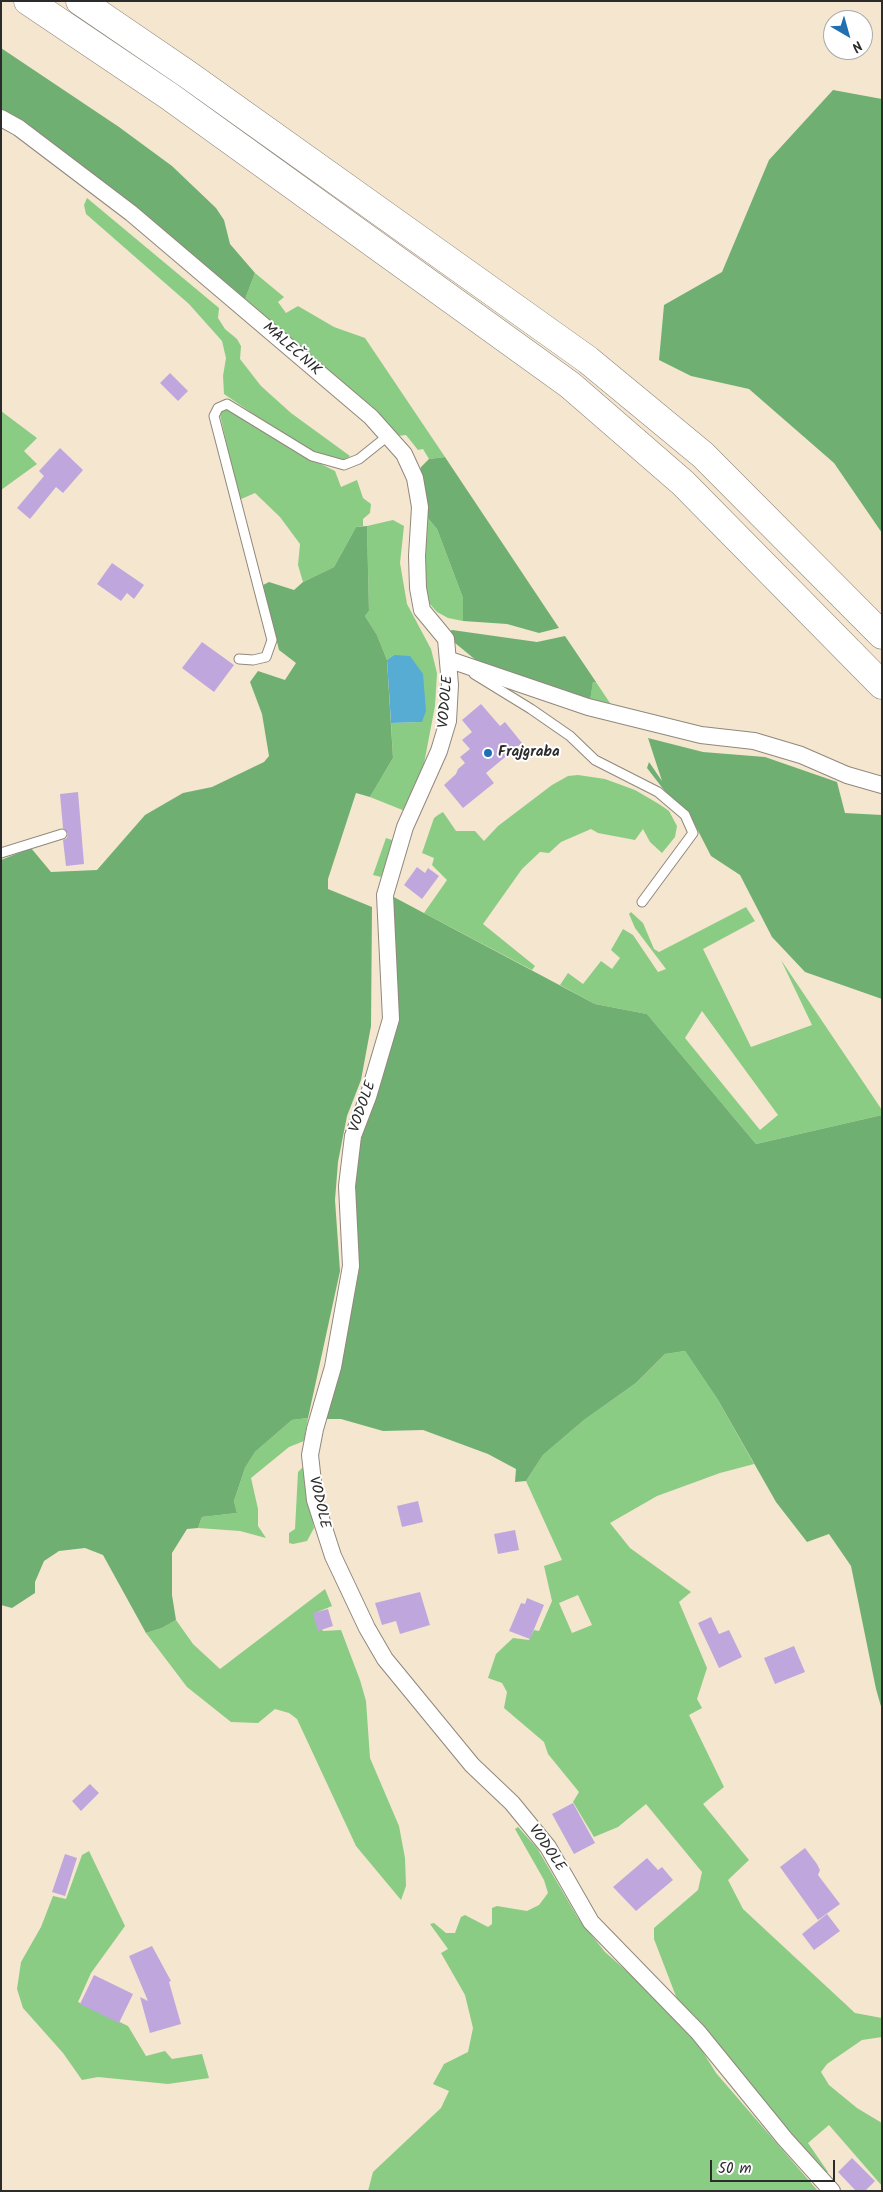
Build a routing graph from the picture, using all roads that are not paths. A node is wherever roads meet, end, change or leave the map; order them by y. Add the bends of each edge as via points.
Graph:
1 (28, 1) edge
2 (80, 1) edge
3 (1, 118) edge
4 (389, 435) junction
5 (882, 635) edge
6 (239, 659) dead end
7 (450, 660) junction
8 (882, 685) edge
9 (882, 785) edge
10 (62, 834) dead end
11 (1, 853) edge
12 (642, 902) dead end
13 (832, 2191) edge

1 - 8 highway via 186,107 570,385 682,483
2 - 5 highway via 588,360 703,455
3 - 4 street, MALEČNIK via 19,128 131,213
4 - 6 lane via 359,459 344,465 312,456 227,404 218,408 214,416 272,640 266,657
4 - 7 street, MALEČNIK via 404,454 415,478 420,507 417,556 422,610 446,639
7 - 9 street, VODOLE via 588,707 702,735 754,742 801,755 847,775
7 - 12 lane, VODOLE via 531,709 570,736 595,760 658,792 685,815 693,833
7 - 13 street, VODOLE via 448,721 439,751 405,827 385,895 391,1019 353,1136 346,1186 351,1266 334,1367 310,1455 315,1500 333,1556 385,1659 472,1765 512,1803 548,1847 591,1922 698,2032 784,2139
10 - 11 lane

